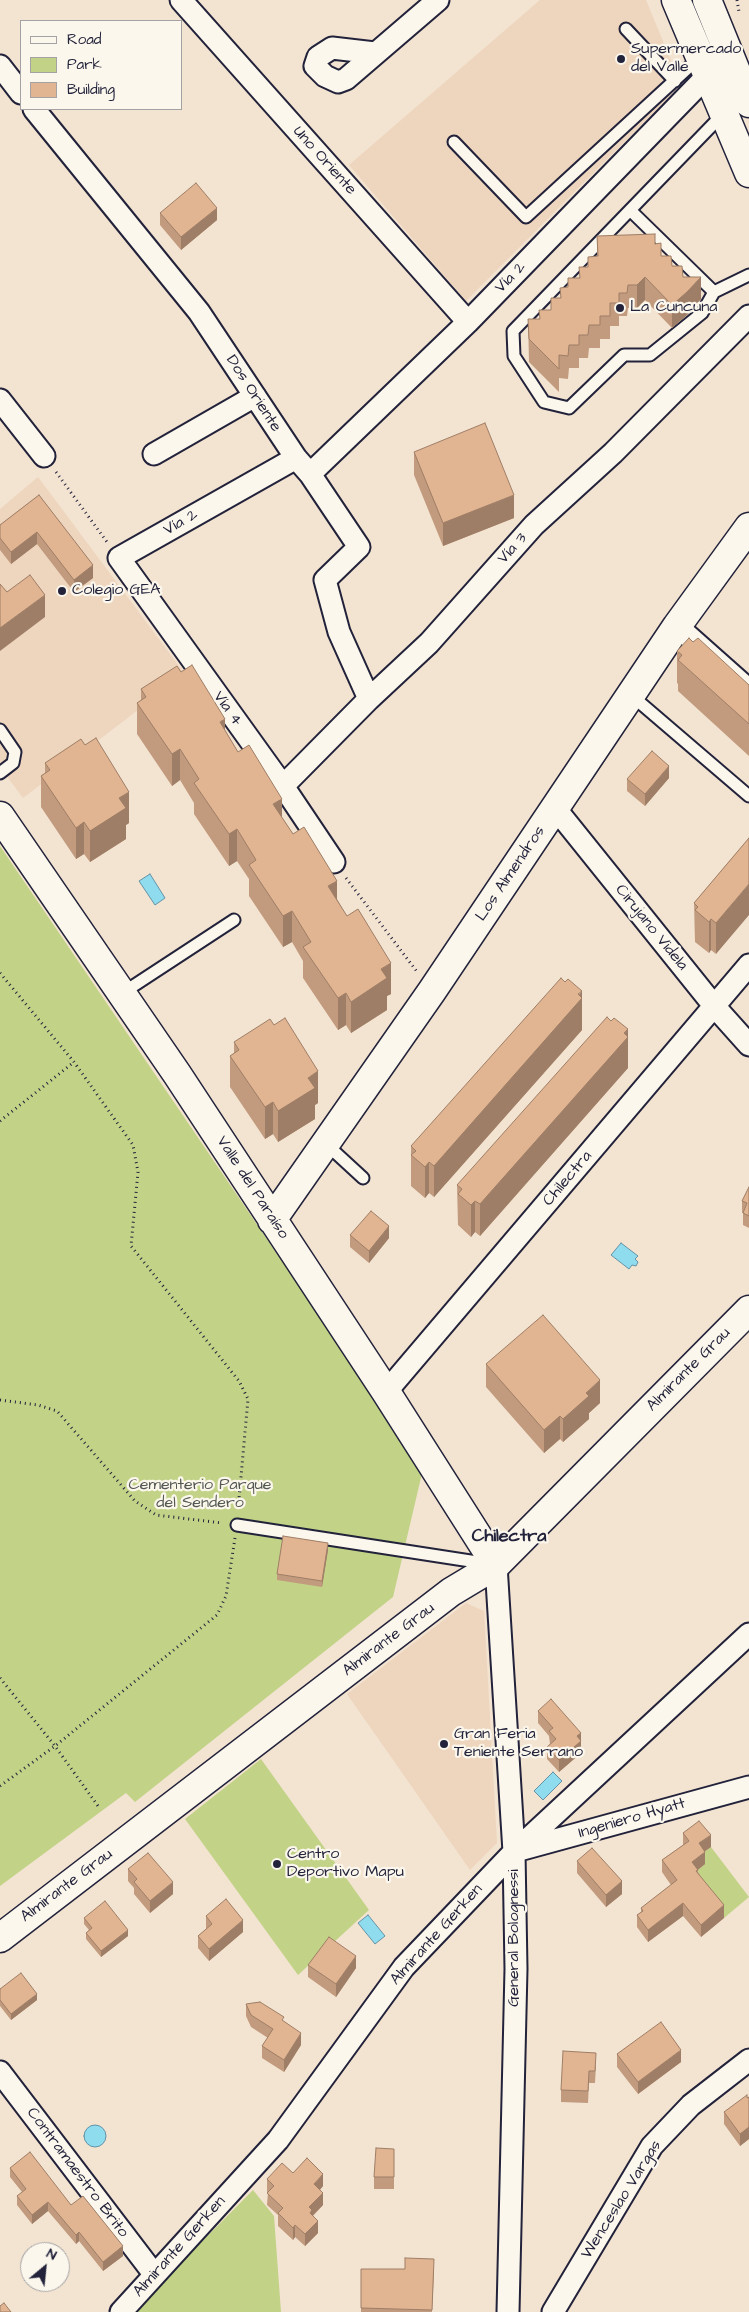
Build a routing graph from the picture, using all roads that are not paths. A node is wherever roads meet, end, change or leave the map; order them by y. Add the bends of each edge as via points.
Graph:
1 (181, 0) edge
2 (438, 0) edge
3 (676, 0) edge
4 (707, 0) edge
5 (626, 29) dead end
6 (375, 53) dead end
7 (0, 66) edge
8 (675, 81) junction
9 (711, 85) junction
10 (20, 91) edge
11 (747, 92) edge
12 (35, 110) edge
13 (749, 134) edge
14 (454, 142) dead end
15 (749, 173) edge
16 (631, 210) junction
17 (749, 275) edge
18 (714, 292) junction
19 (749, 316) edge
20 (468, 322) junction
21 (255, 396) junction
22 (0, 400) edge
23 (154, 454) dead end
24 (44, 456) road end
25 (296, 458) junction
26 (310, 474) junction
27 (749, 527) edge
28 (119, 558) joint
29 (678, 626) junction
30 (749, 690) edge
31 (631, 695) junction
32 (369, 699) junction
33 (0, 730) edge
34 (0, 773) edge
35 (283, 786) junction
36 (749, 796) edge
37 (555, 808) junction
38 (0, 816) edge
39 (334, 862) road end
40 (234, 920) dead end
41 (749, 965) edge
42 (122, 994) junction
43 (715, 1007) junction
44 (749, 1045) edge
45 (326, 1143) junction
46 (363, 1178) dead end
47 (272, 1220) junction
48 (749, 1310) edge
49 (386, 1392) junction
50 (237, 1525) road end
51 (496, 1565) junction
52 (749, 1634) edge
53 (749, 1787) edge
54 (514, 1852) junction
55 (0, 1938) edge
56 (749, 2060) edge
57 (0, 2072) edge
58 (154, 2274) junction
59 (120, 2312) edge
60 (508, 2312) edge
61 (553, 2312) edge

1 - 20 street, Uno Oriente
2 - 6 street
3 - 9 street
4 - 11 street
5 - 8 lane
7 - 10 street
8 - 9 lane
8 - 14 lane via 526,217
9 - 13 street via 742,132
9 - 15 street
9 - 16 lane
9 - 20 street, Vía 2
12 - 21 street, Dos Oriente via 199,312
16 - 18 lane
16 - 18 lane via 513,331 514,356 544,402 568,408 624,355 650,356 702,313
17 - 18 lane
19 - 32 street, Vía 3 via 613,453 534,526 429,643
20 - 26 street, Vía 2
21 - 23 street
21 - 25 street, Dos Oriente
22 - 24 street
25 - 26 street, Dos Oriente
25 - 28 street, Vía 2
26 - 32 street, Dos Oriente via 359,547 326,580 339,632
27 - 29 street, Los Almendros
28 - 35 street, Vía 4
29 - 30 street
29 - 31 street, Los Almendros
31 - 36 lane
31 - 37 street, Los Almendros
32 - 35 street, Vía 3
33 - 34 lane via 15,752 14,763
35 - 39 street, Vía 4
37 - 43 street, Cirujano Videla
37 - 45 street, Los Almendros
38 - 42 street, Valle del Paraíso
40 - 42 lane
41 - 43 street, Chilectra
42 - 47 street, Valle del Paraíso
43 - 44 street, Cirujano Videla
43 - 49 street, Chilectra
45 - 46 lane
45 - 47 street, Los Almendros
47 - 49 street, Valle del Paraíso
48 - 51 street, Almirante Grau
49 - 51 street, Valle del Paraíso
50 - 51 lane
51 - 54 street, General Bolognessi
51 - 55 street, Almirante Grau via 451,1592
52 - 54 street, Almirante Gerken
53 - 54 street, Ingeniero Hyatt
54 - 58 street, Almirante Gerken via 404,1967 278,2140
54 - 60 street, General Bolognessi via 516,1969
56 - 61 street, Wenceslao Vargas via 691,2105 652,2146
57 - 58 street, Contramaestro Brito
58 - 59 street, Almirante Gerken

